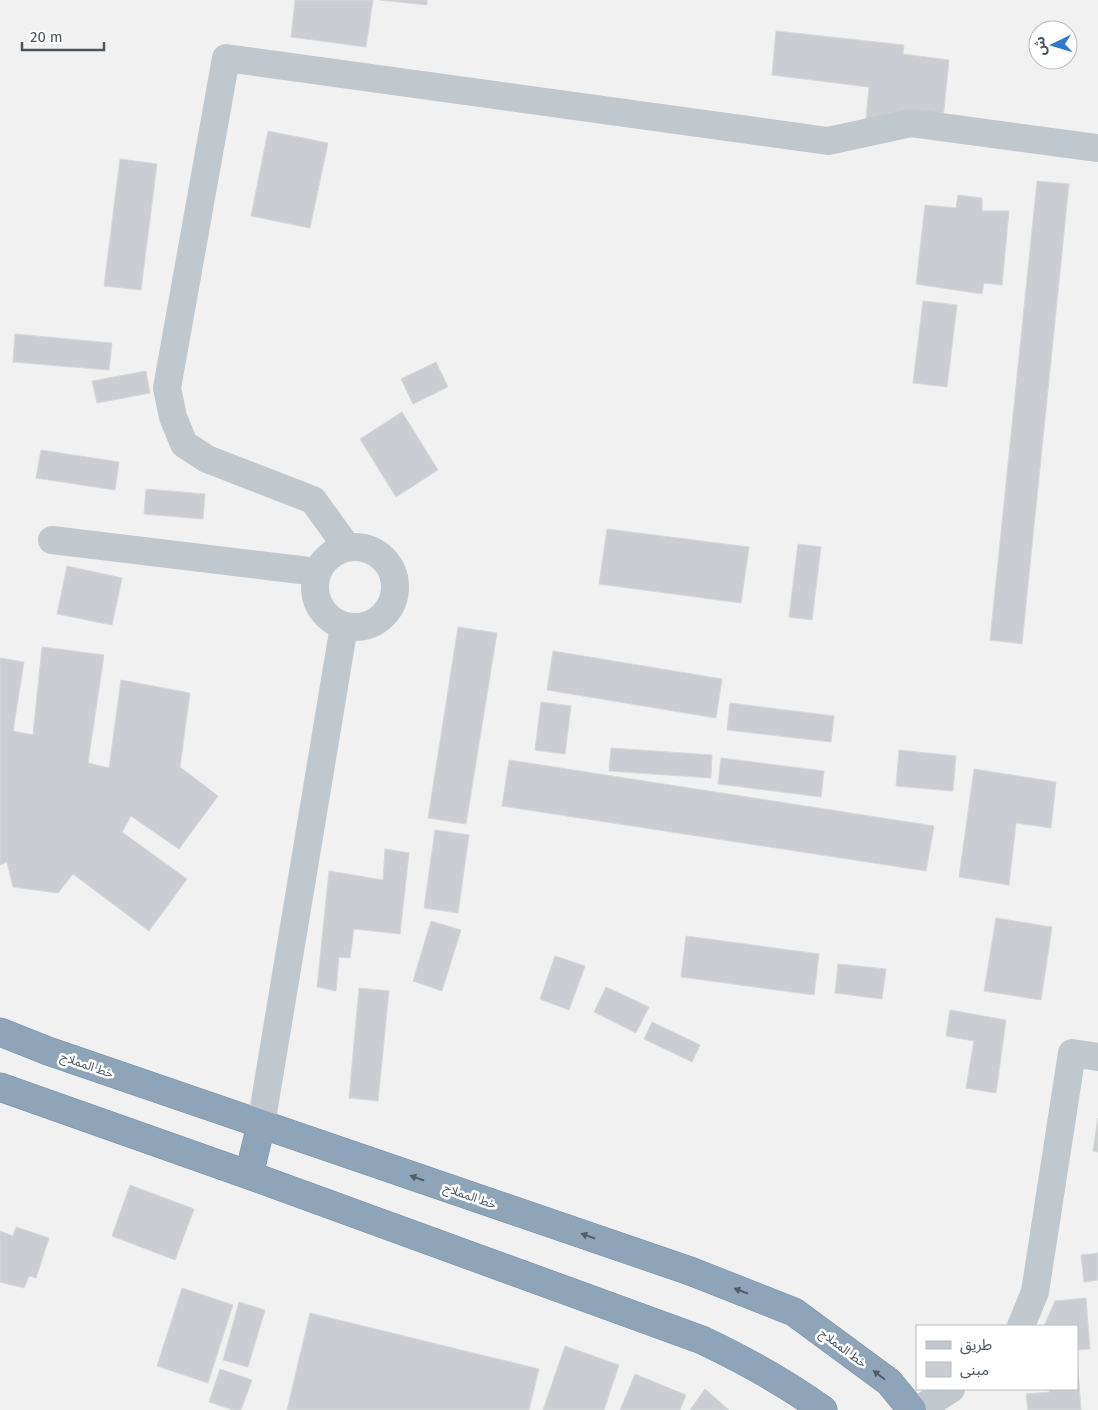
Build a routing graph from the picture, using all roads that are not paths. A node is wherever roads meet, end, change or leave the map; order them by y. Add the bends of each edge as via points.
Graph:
1 (1098, 148) edge
2 (52, 540) dead end
3 (347, 547) junction
4 (317, 572) junction
5 (344, 626) junction
6 (0, 1032) edge
7 (1098, 1057) edge
8 (0, 1087) edge
9 (261, 1125) junction
10 (249, 1175) junction
11 (1020, 1325) edge
12 (949, 1390) edge
13 (823, 1410) edge
14 (912, 1410) edge
15 (918, 1410) edge

1 - 3 street via 911,123 828,141 226,58 168,388 173,418 184,444 207,460 313,500
2 - 4 street
3 - 4 street via 324,560
3 - 5 street via 361,546 384,558 395,582 390,607 381,618 357,628
4 - 5 street via 316,599 322,611 332,621
5 - 9 street
6 - 9 highway, خط المملاح
7 - 11 street via 1072,1053 1035,1292
8 - 10 highway
9 - 10 highway
14 -> 9 highway, خط المملاح via 889,1382 794,1312 690,1272
10 - 13 highway via 702,1340 774,1378
12 - 15 street

